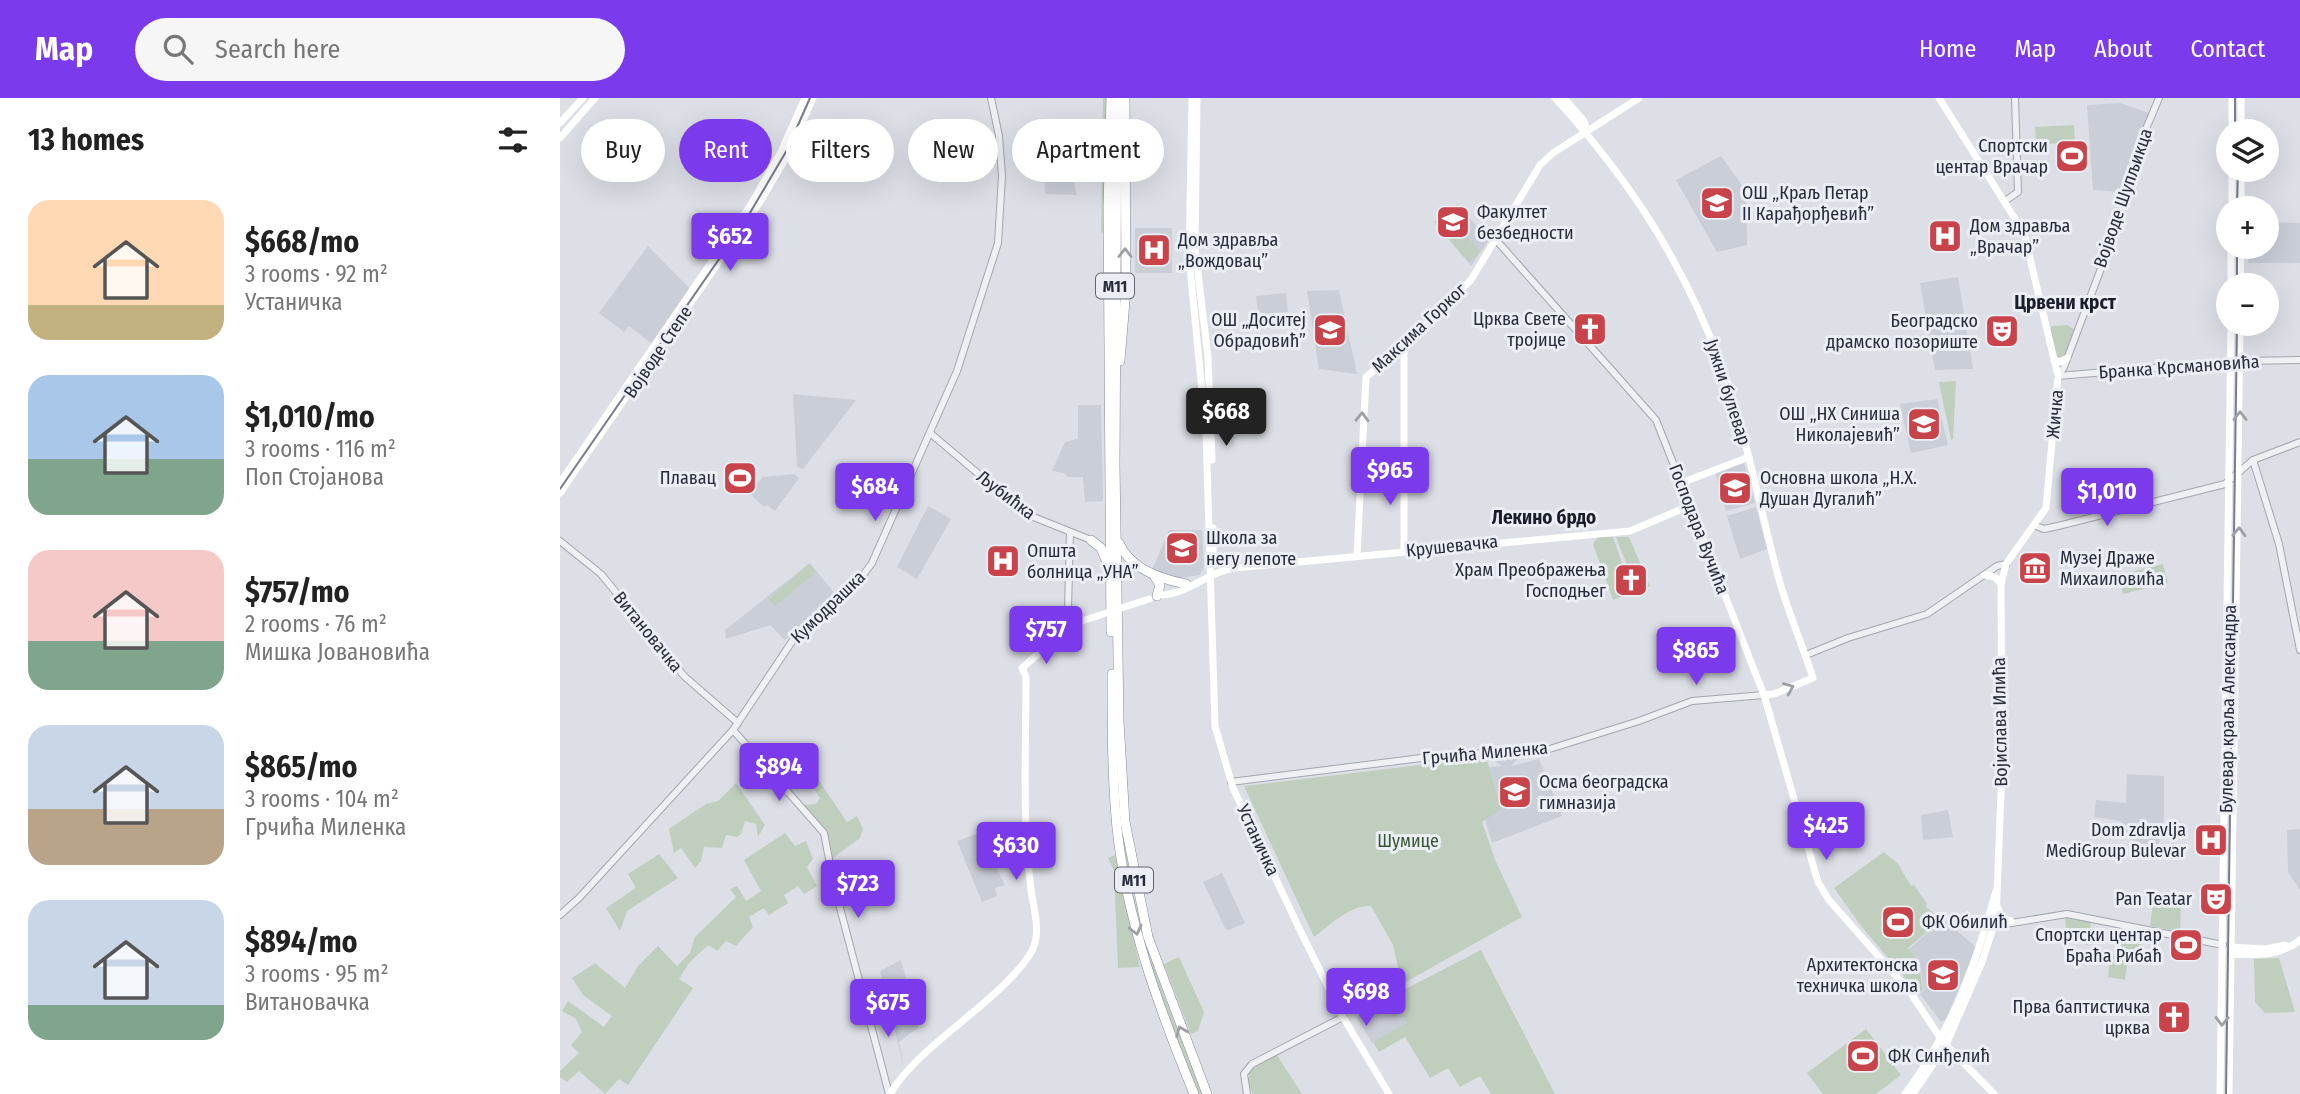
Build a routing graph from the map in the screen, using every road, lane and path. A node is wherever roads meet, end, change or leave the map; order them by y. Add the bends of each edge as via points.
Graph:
1 (583, 98) edge
2 (595, 98) edge
3 (805, 98) edge
4 (813, 98) edge
5 (991, 98) edge
6 (1195, 98) edge
7 (1555, 98) edge
8 (1564, 98) edge
9 (1639, 98) edge
10 (1939, 98) edge
11 (2015, 98) edge
12 (2159, 98) edge
13 (2232, 98) edge
14 (2241, 98) edge
15 (1116, 99) edge
16 (2232, 119) edge
17 (2241, 119) edge
18 (560, 123) edge
19 (1587, 132) junction
20 (560, 138) edge
21 (2005, 201) junction
22 (1497, 241) junction
23 (2231, 336) edge
24 (2240, 336) edge
25 (1404, 346) junction
26 (2067, 358) junction
27 (2054, 360) junction
28 (2300, 360) edge
29 (2231, 361) junction
30 (2240, 361) junction
31 (2058, 376) junction
32 (930, 433) junction
33 (2300, 442) edge
34 (1749, 457) junction
35 (2253, 460) junction
36 (2239, 470) junction
37 (2230, 481) junction
38 (560, 483) edge
39 (1681, 483) junction
40 (560, 493) edge
41 (1689, 506) junction
42 (1110, 514) junction
43 (2036, 526) junction
44 (1070, 532) junction
45 (1116, 538) junction
46 (1091, 540) junction
47 (560, 541) edge
48 (1405, 551) junction
49 (1357, 556) junction
50 (2006, 564) junction
51 (1136, 565) junction
52 (1986, 574) junction
53 (1110, 577) junction
54 (1155, 577) junction
55 (1209, 577) junction
56 (1186, 584) junction
57 (2001, 584) junction
58 (1117, 589) junction
59 (1155, 597) junction
60 (1072, 625) junction
61 (2300, 650) edge
62 (1806, 656) junction
63 (1814, 678) joint
64 (1764, 695) junction
65 (738, 723) junction
66 (733, 730) junction
67 (1231, 782) junction
68 (1999, 880) junction
69 (1998, 908) junction
70 (560, 915) edge
71 (2011, 921) junction
72 (1995, 925) junction
73 (1986, 932) junction
74 (2300, 940) edge
75 (2223, 949) junction
76 (2232, 950) junction
77 (1343, 1017) junction
78 (1944, 1042) junction
79 (889, 1094) edge
80 (1194, 1094) edge
81 (1207, 1094) edge
82 (1247, 1094) edge
83 (1389, 1094) edge
84 (1905, 1094) edge
85 (1913, 1094) edge
86 (1994, 1094) edge
87 (2220, 1094) edge
88 (2229, 1094) edge

1 - 18 main road
2 - 20 main road
3 - 38 main road, Војводе Степе via 750,206
4 - 40 main road, Војводе Степе via 760,202
5 - 32 street, Кумодрашка via 1000,145 998,243 958,367
6 - 55 main road, Устаничка via 1195,237 1210,384 1214,545
7 - 19 main road, Јужни булевар
8 - 19 main road, Јужни булевар via 1584,121
9 - 19 main road, Максима Горког
10 - 21 main road
11 - 21 street via 2018,193
12 - 26 street, Војводе Шупљикца
13 - 16 main road
14 - 17 main road
15 - 42 highway, M11 via 1110,119
45 -> 15 highway, M11
19 - 22 main road, Максима Горког via 1537,169
19 - 34 main road, Јужни булевар via 1638,198 1676,266 1723,369
21 - 27 main road, Жичка via 2020,223
22 - 25 main road, Максима Горког via 1471,280
22 - 39 street, Господара Вучића via 1656,420
23 - 29 main road, Булевар краља Александра
24 - 30 main road, Булевар краља Александра
25 - 48 main road
49 -> 25 main road, Максима Горког via 1366,377
26 - 27 main road
26 - 31 street, Војводе Шупљикца
27 - 31 main road, Жичка
28 - 30 street, Бранка Крсмановића
29 - 30 street, Бранка Крсмановића
29 - 31 street, Бранка Крсмановића
29 - 37 main road, Булевар краља Александра
36 -> 30 main road, Булевар краља Александра
31 - 43 main road, Жичка via 2047,504
32 - 44 street, Љубићка via 1026,514
32 - 65 street, Кумодрашка via 867,571 793,640
33 - 35 street
34 - 39 main road
34 - 62 main road, Јужни булевар via 1777,574
35 - 36 street
35 - 61 street via 2279,544
36 - 37 street
76 -> 36 main road, Булевар краља Александра
37 - 43 street via 2058,526
37 - 75 main road, Булевар краља Александра
39 - 41 main road, Господара Вучића
41 - 48 main road, Крушевачка via 1630,531
41 - 64 main road, Господара Вучића
42 - 46 highway via 1103,534
42 - 53 highway, M11
43 - 50 main road, Жичка
44 - 46 street, Љубићка
44 - 60 street via 1068,609
45 - 51 highway via 1124,555
45 - 58 highway, M11
46 - 53 highway via 1104,552
47 - 65 street, Витановачка via 595,568 684,676
48 - 49 main road, Крушевачка
49 - 55 main road, Крушевачка via 1234,568
50 - 52 street
50 - 57 main road, Војислава Илића
51 - 54 highway
51 - 58 highway via 1121,569
52 - 57 main road
52 - 62 street via 1921,617 1848,638
53 -> 80 highway, M11 via 1114,790 1122,866 1150,982
54 - 56 highway
54 - 59 highway via 1160,585
55 - 56 main road
55 - 59 main road
55 - 67 main road, Устаничка via 1213,719
56 - 59 main road
57 - 68 main road, Војислава Илића
81 -> 58 highway, M11 via 1158,968 1135,885 1121,776
59 - 60 main road, bridge
60 - 79 main road via 1022,668 1026,677 1027,858 1035,945 1025,962 907,1071
62 - 63 main road, Јужни булевар
64 -> 63 main road, Грчића Миленка
64 - 67 street, Грчића Миленка via 1689,702 1540,752 1453,754
64 - 78 main road, Господара Вучића via 1820,886 1910,992
65 - 66 street, Кумодрашка
66 - 70 street, Кумодрашка
66 - 79 street via 822,830
67 - 77 main road, Устаничка
68 - 69 main road, Војислава Илића
68 - 73 main road, Војислава Илића
69 - 71 main road via 2002,918
69 - 72 main road, Војислава Илића
71 - 72 street
71 - 75 street via 2067,914
72 - 73 street
72 - 78 main road, Војислава Илића
73 - 78 main road, Војислава Илића
74 - 76 main road via 2273,948
75 - 76 main road
75 -> 87 main road, Булевар краља Александра
76 - 88 main road, Булевар краља Александра
77 - 82 street via 1252,1064 1244,1074
77 - 83 main road, Устаничка
78 - 84 main road, Војислава Илића
78 - 85 main road, Војислава Илића
78 - 86 main road, Господара Вучића

